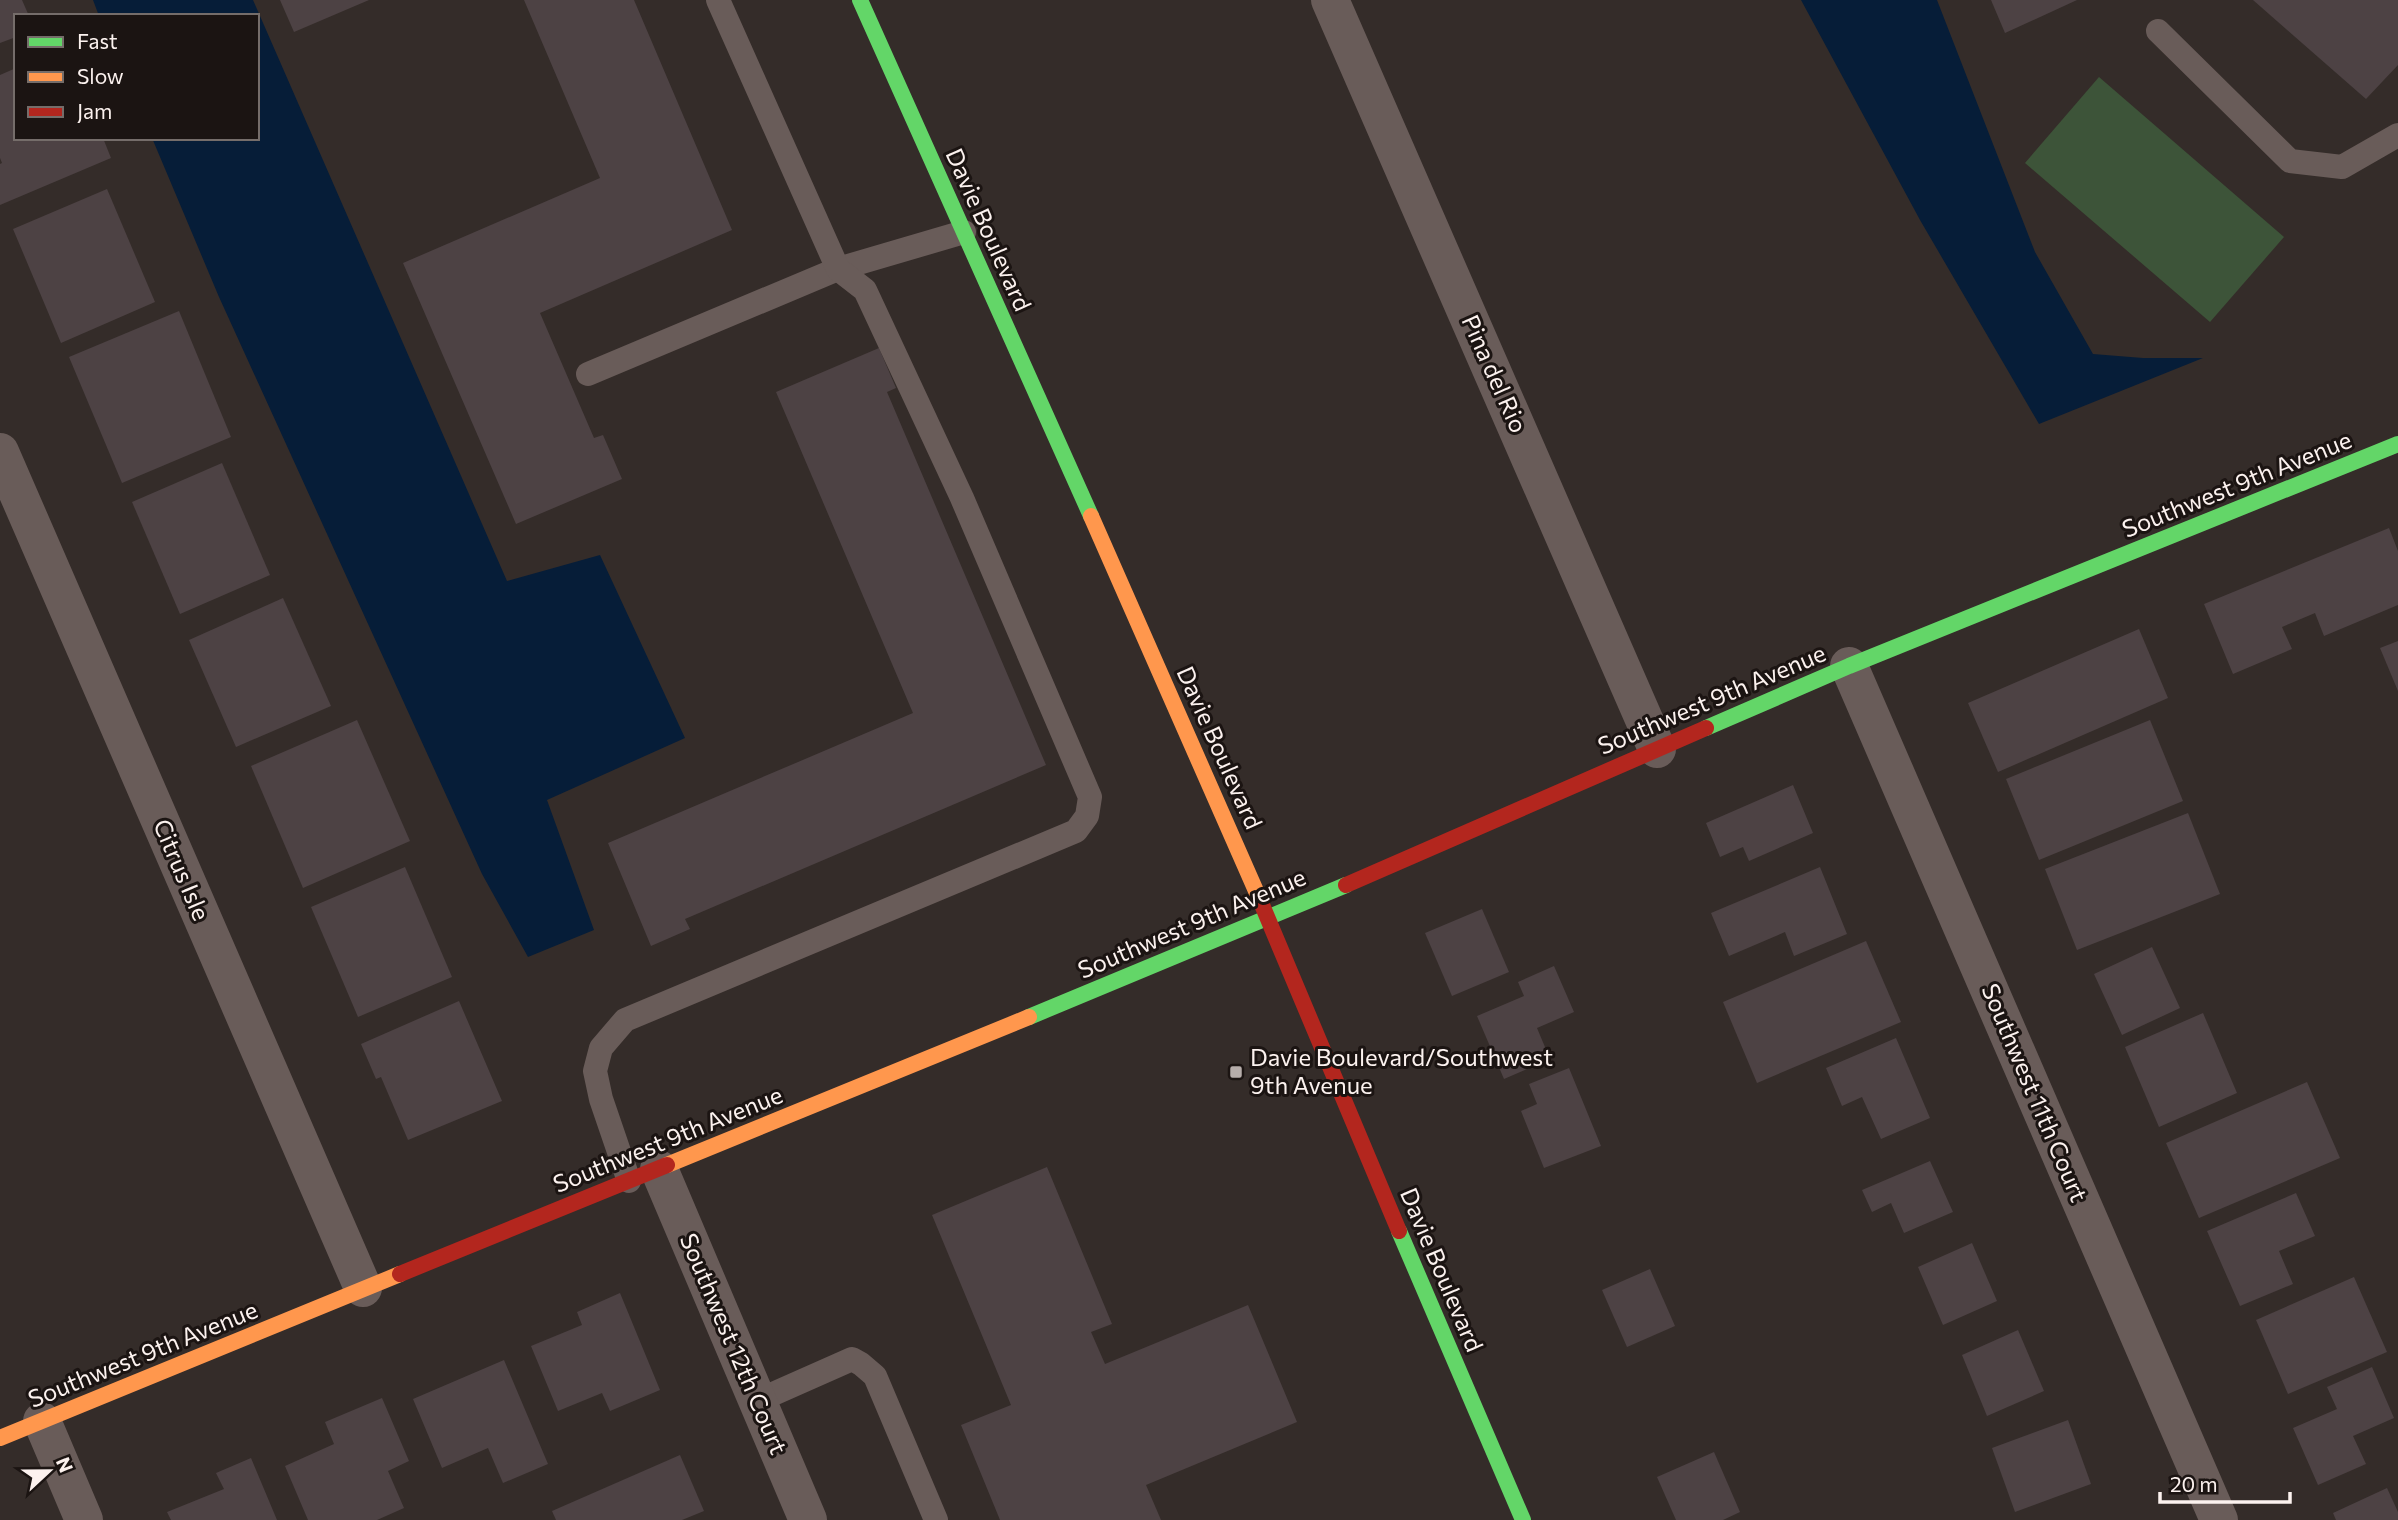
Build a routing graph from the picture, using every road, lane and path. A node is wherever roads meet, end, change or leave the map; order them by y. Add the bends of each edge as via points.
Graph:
1 (718, 0) edge
2 (860, 0) edge
3 (1331, 0) edge
4 (2158, 31) dead end
5 (2398, 135) edge
6 (964, 232) junction
7 (838, 269) junction
8 (588, 374) dead end
9 (2398, 444) edge
10 (0, 452) edge
11 (1849, 666) junction
12 (1657, 749) junction
13 (1268, 919) junction
14 (644, 1175) junction
15 (363, 1289) junction
16 (757, 1401) junction
17 (43, 1421) junction
18 (0, 1438) edge
19 (84, 1520) edge
20 (808, 1520) edge
21 (936, 1520) edge
22 (1523, 1520) edge
23 (2219, 1520) edge

1 - 7 lane
2 - 6 street, Davie Boulevard
3 - 12 street, Pina del Rio
4 - 5 lane via 2290,161 2342,167
6 - 7 lane
6 - 13 street, Davie Boulevard
7 - 8 lane
7 - 14 lane via 865,290 962,498 1090,797 1087,816 1076,831 625,1020 601,1048 596,1071 601,1099
9 - 11 street, Southwest 9th Avenue
10 - 15 street, Citrus Isle
11 - 12 street, Southwest 9th Avenue
11 - 23 street, Southwest 11th Court
12 - 13 street, Southwest 9th Avenue
13 - 14 street, Southwest 9th Avenue
13 - 22 street, Davie Boulevard
14 - 15 street, Southwest 9th Avenue
14 - 16 street, Southwest 12th Court
15 - 17 street, Southwest 9th Avenue
16 - 20 street, Southwest 12th Court
16 - 21 lane via 852,1359 861,1364 875,1376
17 - 18 street, Southwest 9th Avenue
17 - 19 street

